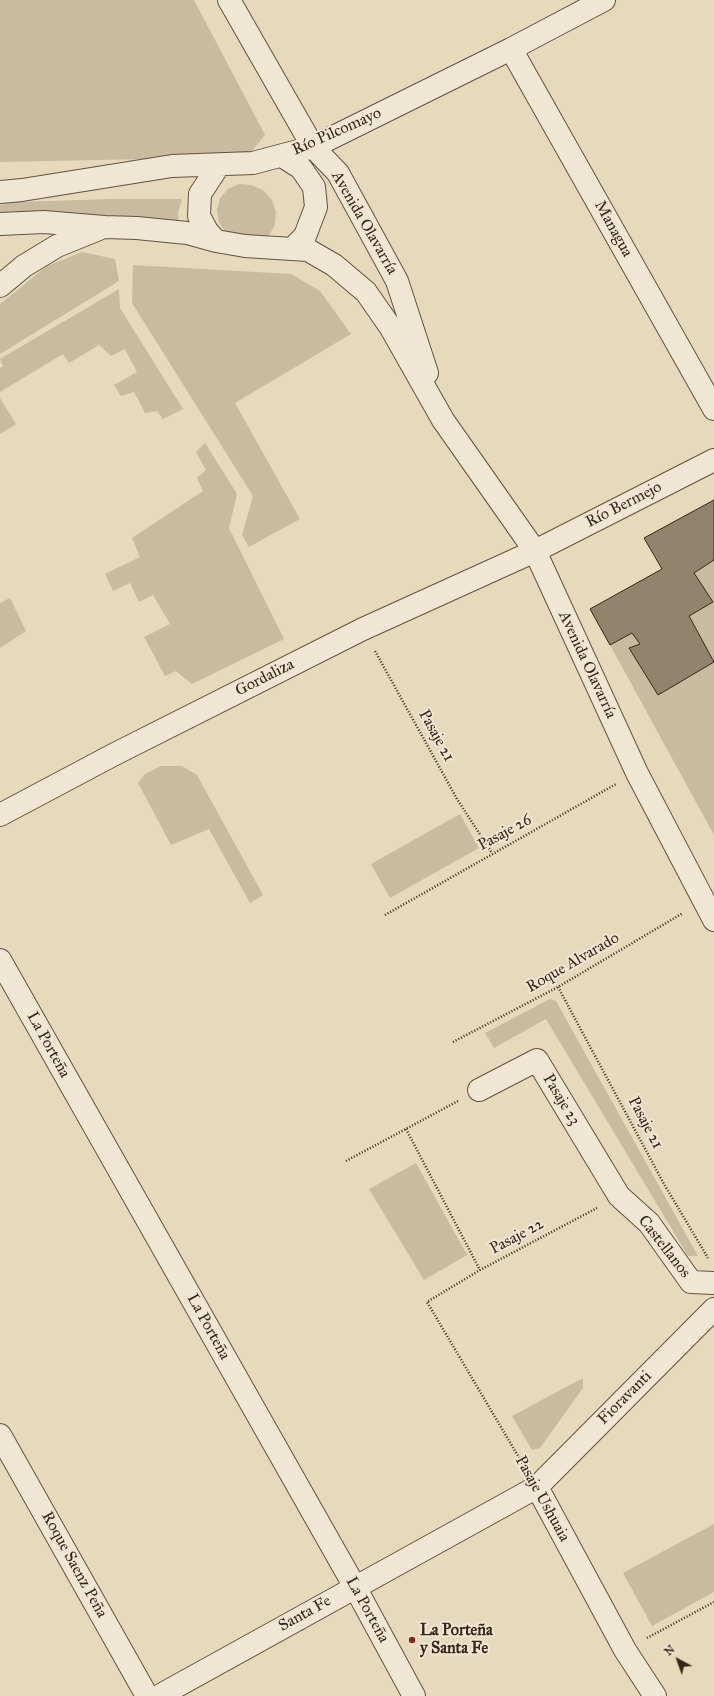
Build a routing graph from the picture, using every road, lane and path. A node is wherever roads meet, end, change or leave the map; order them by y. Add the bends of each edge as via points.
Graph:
1 (229, 0) edge
2 (604, 0) edge
3 (511, 49) junction
4 (313, 147) junction
5 (282, 156) junction
6 (219, 165) junction
7 (0, 192) edge
8 (0, 224) edge
9 (104, 227) junction
10 (216, 241) junction
11 (300, 250) junction
12 (0, 286) edge
13 (714, 409) edge
14 (443, 420) junction
15 (714, 460) edge
16 (535, 551) junction
17 (363, 629) junction
18 (637, 773) junction
19 (0, 815) edge
20 (492, 853) junction
21 (703, 901) junction
22 (385, 915) dead end
23 (714, 920) edge
24 (0, 960) edge
25 (558, 987) junction
26 (453, 1042) dead end
27 (479, 1090) joint
28 (406, 1129) junction
29 (346, 1161) dead end
30 (619, 1196) junction
31 (480, 1270) junction
32 (712, 1272) edge
33 (428, 1302) joint
34 (714, 1310) edge
35 (0, 1435) edge
36 (537, 1487) junction
37 (355, 1587) junction
38 (714, 1602) edge
39 (625, 1650) junction
40 (148, 1696) edge
41 (159, 1696) edge
42 (414, 1696) edge
43 (655, 1696) edge

1 - 4 street, Avenida Olavarría
2 - 3 street, Río Pilcomayo
3 - 4 street, Río Pilcomayo
3 - 13 street, Managua
4 - 5 street, Río Pilcomayo
4 - 14 street, Avenida Olavarría via 338,173 397,282
5 - 6 street, Río Pilcomayo via 247,164
5 - 11 street via 301,168 314,187 316,207
6 - 7 street, Río Pilcomayo via 172,166
6 - 10 street via 200,194 199,216
8 - 9 street via 44,222
9 - 10 street via 187,233
9 - 12 street via 56,246 24,266
10 - 11 street
11 - 14 street, Avenida Olavarría via 334,265 366,292 391,328
14 - 16 street, Avenida Olavarría
15 - 16 street, Río Bermejo
16 - 17 street, Gordaliza
16 - 18 street, Avenida Olavarría
17 - 19 street, Gordaliza
17 - 20 path, Pasaje 21 via 457,799
18 - 20 path, Pasaje 26
18 - 21 street, Avenida Olavarría
20 - 22 path, Pasaje 26
21 - 23 street, Avenida Olavarría
21 - 25 path, Roque Alvarado
24 - 37 street, La Porteña
25 - 26 path, Roque Alvarado
25 - 32 path, Pasaje 21
27 - 28 path
27 - 30 street, Pasaje 23 via 537,1060
28 - 29 path
28 - 31 path
30 - 31 path, Pasaje 22
30 - 32 street, Castellanos via 649,1223 691,1282
31 - 33 path, Pasaje 22
33 - 36 path, Pasaje Ushuaia
34 - 36 street, Fioravanti
35 - 40 street, Roque Saenz Peña
36 - 37 street, Santa Fe
36 - 39 street, Pasaje Ushuaia
37 - 41 street, Santa Fe
37 - 42 street, La Porteña
38 - 39 path
39 - 43 street, Pasaje Ushuaia

